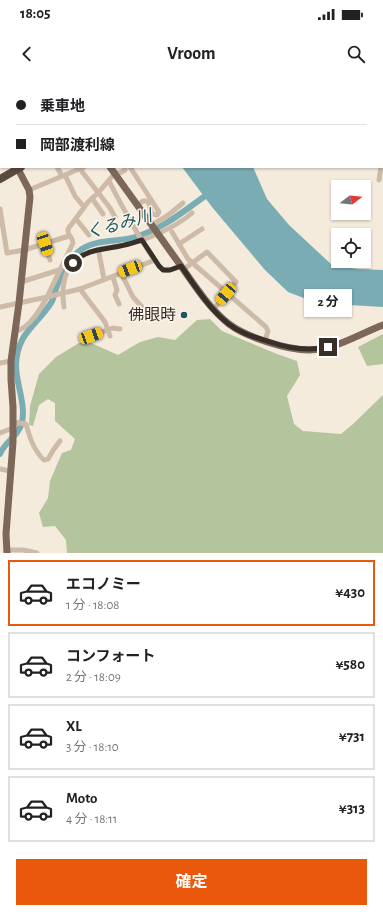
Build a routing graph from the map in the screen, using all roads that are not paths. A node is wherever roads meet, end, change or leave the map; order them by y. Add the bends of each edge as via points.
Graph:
1 (17, 168) edge
2 (58, 168) edge
3 (82, 168) edge
4 (125, 168) edge
5 (131, 168) edge
6 (381, 168) edge
7 (113, 170) edge
8 (0, 174) edge
9 (64, 176) junction
10 (0, 179) edge
11 (379, 180) dead end
12 (109, 181) junction
13 (28, 190) junction
14 (98, 194) junction
15 (92, 198) junction
16 (183, 203) dead end
17 (138, 205) junction
18 (84, 207) junction
19 (0, 209) edge
20 (192, 213) dead end
21 (103, 214) dead end
22 (115, 217) dead end
23 (76, 219) junction
24 (152, 226) junction
25 (202, 229) dead end
26 (172, 232) dead end
27 (158, 234) junction
28 (89, 235) dead end
29 (69, 236) junction
30 (142, 240) junction
31 (45, 244) junction
32 (179, 244) junction
33 (24, 250) junction
34 (99, 253) dead end
35 (50, 260) dead end
36 (155, 260) junction
37 (193, 263) junction
38 (182, 268) junction
39 (59, 270) junction
40 (121, 273) junction
41 (112, 276) junction
42 (104, 279) junction
43 (21, 282) junction
44 (80, 289) junction
45 (62, 293) junction
46 (226, 294) junction
47 (47, 297) junction
48 (19, 303) junction
49 (119, 304) dead end
50 (0, 307) edge
51 (64, 307) dead end
52 (214, 309) junction
53 (152, 318) dead end
54 (383, 325) edge
55 (120, 329) dead end
56 (109, 330) junction
57 (15, 332) junction
58 (91, 336) dead end
59 (110, 336) dead end
60 (265, 340) junction
61 (11, 361) junction
62 (0, 363) edge
63 (16, 429) junction
64 (0, 433) edge
65 (60, 441) dead end
66 (0, 469) edge
67 (10, 470) junction
68 (3, 523) edge
69 (6, 552) edge
70 (37, 553) edge

1 - 8 highway
1 - 10 highway
1 - 13 main road
2 - 9 street
3 - 9 street
3 - 14 street
4 - 7 street via 120,173
5 - 17 street via 159,212 157,215 152,214 148,200
6 - 11 street
7 - 12 street
7 - 17 main road
9 - 13 street
9 - 18 street
12 - 14 street
12 - 30 street
13 - 33 main road
14 - 15 street
14 - 22 street
15 - 18 street
15 - 21 street
16 - 24 street
17 - 24 main road
18 - 23 street
19 - 33 street via 7,253
20 - 27 street
23 - 28 street
23 - 29 street via 68,229
24 - 27 main road
25 - 32 street
26 - 32 street
27 - 30 street
27 - 38 main road
29 - 31 street
29 - 39 street via 73,243
30 - 36 street
30 - 45 street via 93,250 82,256 73,263 65,275
31 - 33 street
31 - 35 street
32 - 37 street
33 - 43 main road
34 - 42 street
36 - 38 street via 163,270
36 - 40 street
37 - 38 street
37 - 46 street
37 - 46 street via 207,252 236,282
38 - 52 main road
39 - 43 street
39 - 47 street
40 - 41 street
40 - 53 street via 133,297
41 - 42 street
41 - 49 street
42 - 44 street
43 - 48 main road
44 - 45 street
44 - 56 street
45 - 47 street
45 - 51 street
46 - 52 street
46 - 60 street via 266,327 268,331
47 - 48 street
47 - 57 street via 23,329
48 - 50 street
48 - 57 main road
52 - 60 main road via 236,329
54 - 60 main road via 343,342 317,349 299,349
55 - 56 street
56 - 58 street
56 - 59 street
57 - 61 main road
61 - 62 street
61 - 63 main road
63 - 64 street
63 - 65 street via 26,424 29,437 44,460 48,459
63 - 67 main road
66 - 67 street
67 - 68 main road
68 - 69 main road
69 - 70 street via 23,550

